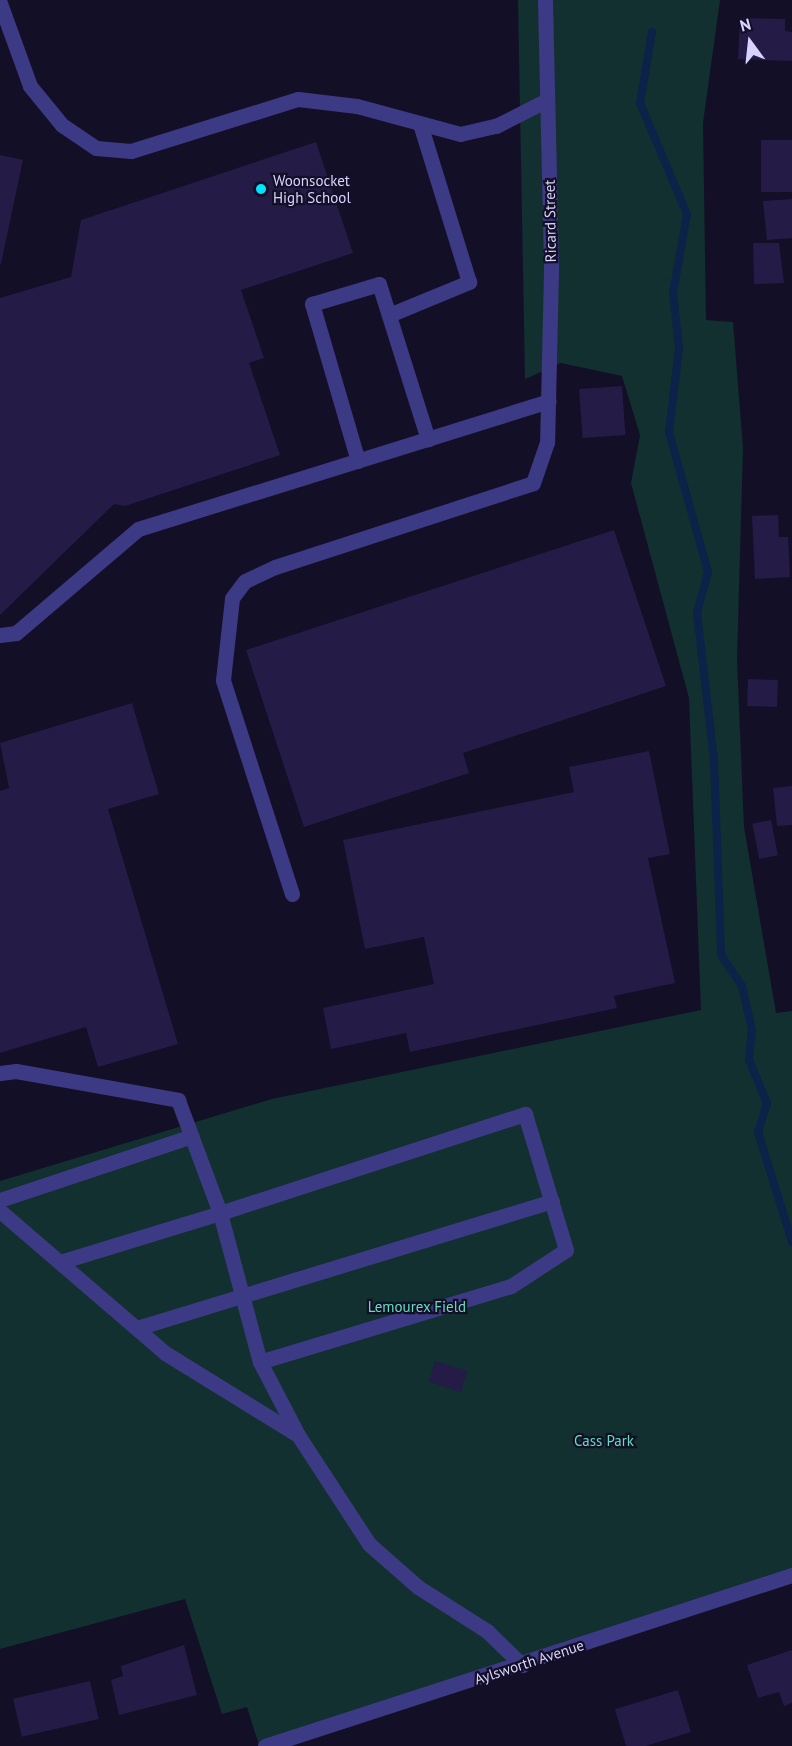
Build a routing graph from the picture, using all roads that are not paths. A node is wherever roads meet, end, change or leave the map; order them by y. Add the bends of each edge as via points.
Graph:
1 (545, 0) edge
2 (0, 3) edge
3 (547, 100) junction
4 (421, 127) junction
5 (389, 315) junction
6 (548, 401) junction
7 (428, 439) junction
8 (358, 461) junction
9 (0, 635) edge
10 (292, 894) dead end
11 (0, 1073) edge
12 (192, 1136) junction
13 (0, 1200) edge
14 (552, 1201) junction
15 (0, 1211) edge
16 (220, 1213) junction
17 (60, 1262) junction
18 (244, 1297) junction
19 (137, 1328) junction
20 (260, 1362) junction
21 (298, 1435) junction
22 (792, 1575) edge
23 (522, 1665) junction
24 (265, 1746) edge

1 - 3 street, Ricard Street
2 - 4 street via 30,86 62,126 96,148 131,151 298,99 357,106
3 - 4 street via 496,126 460,134
3 - 6 street, Ricard Street
4 - 5 street via 469,282
5 - 7 street
5 - 8 street via 379,285 312,304
6 - 7 street
6 - 10 street, Ricard Street via 548,442 534,483 275,567 244,581 232,598 223,680
7 - 8 street
8 - 9 street via 138,530 16,633
11 - 12 street via 16,1071 178,1100
12 - 13 street
12 - 16 street
14 - 16 street via 525,1114
14 - 18 street
14 - 20 street via 566,1250 512,1286
15 - 17 street
16 - 17 street
16 - 18 street
17 - 19 street
18 - 19 street
18 - 20 street
19 - 21 street via 165,1353
20 - 21 street
21 - 23 street via 369,1544 418,1587 487,1631
22 - 23 street, Aylsworth Avenue
23 - 24 street, Aylsworth Avenue

